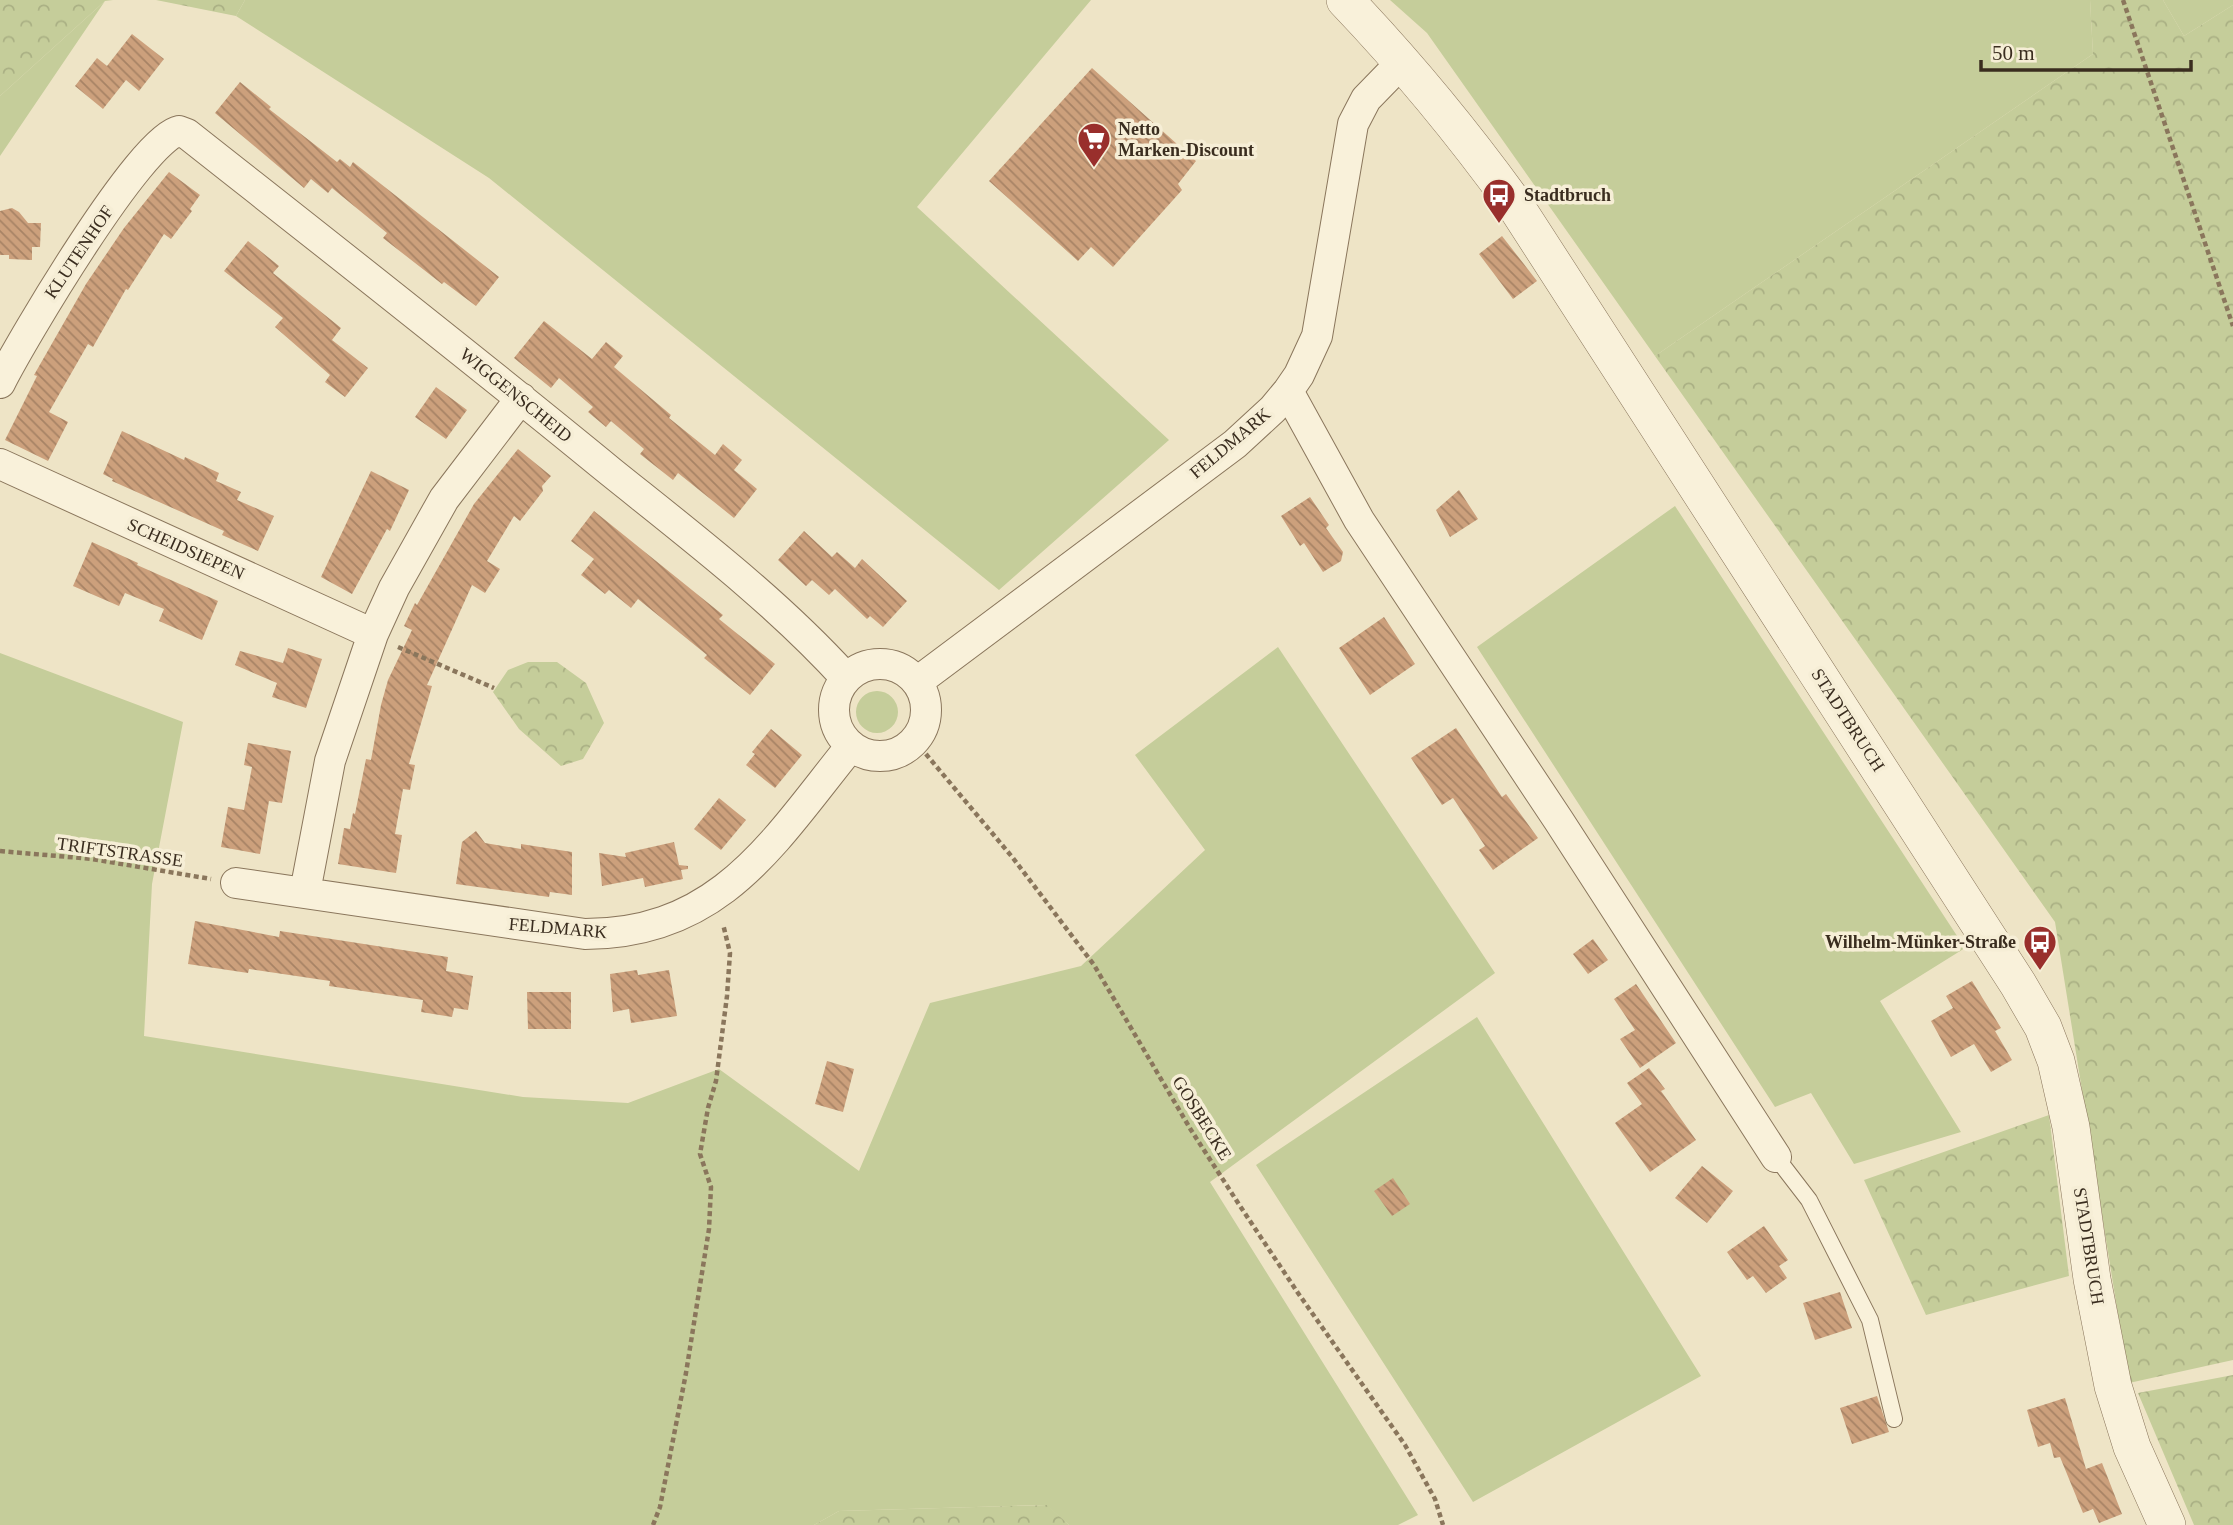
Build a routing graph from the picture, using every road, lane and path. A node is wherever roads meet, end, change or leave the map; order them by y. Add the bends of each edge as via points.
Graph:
1 (1345, 0) edge
2 (2123, 0) edge
3 (1402, 62) junction
4 (172, 132) joint
5 (2233, 326) edge
6 (0, 383) edge
7 (1288, 391) junction
8 (521, 398) junction
9 (0, 464) edge
10 (373, 634) junction
11 (846, 678) junction
12 (917, 682) junction
13 (494, 688) dead end
14 (915, 741) junction
15 (851, 747) junction
16 (0, 851) edge
17 (236, 883) joint
18 (305, 892) junction
19 (717, 896) junction
20 (1776, 1157) joint
21 (1895, 1419) dead end
22 (653, 1525) edge
23 (1443, 1525) edge
24 (2167, 1525) edge

1 - 3 street, STADTBRUCH
2 - 5 path
3 - 7 street, FELDMARK via 1366,99 1353,124 1321,321 1310,355
3 - 24 street, STADTBRUCH via 1515,205 2043,1027 2071,1127 2092,1279 2113,1386 2132,1447
4 - 6 street, KLUTENHOF via 90,235 45,302
4 - 8 street, WIGGENSCHEID via 187,134
7 - 12 street, FELDMARK via 1235,444
7 - 20 street via 1359,520
8 - 10 street via 444,499
8 - 11 street, WIGGENSCHEID via 783,615
9 - 10 street, SCHEIDSIEPEN
10 - 13 path
10 - 18 street via 330,761
11 - 12 street via 875,664 905,671
11 - 15 street via 833,705 834,721
12 - 14 street via 927,712
14 - 15 street via 905,750 884,756 863,754
14 - 23 path, GOSBECKE via 1013,858 1094,965 1240,1206 1405,1444 1435,1499
15 - 19 street, FELDMARK via 755,863
16 - 17 path, TRIFTSTRASSE via 92,859
17 - 18 street, FELDMARK
18 - 19 street, FELDMARK via 585,934 612,934 669,920
19 - 22 path via 730,953 723,1036 700,1154 711,1187 709,1229 686,1373
20 - 21 lane via 1809,1200 1870,1320

